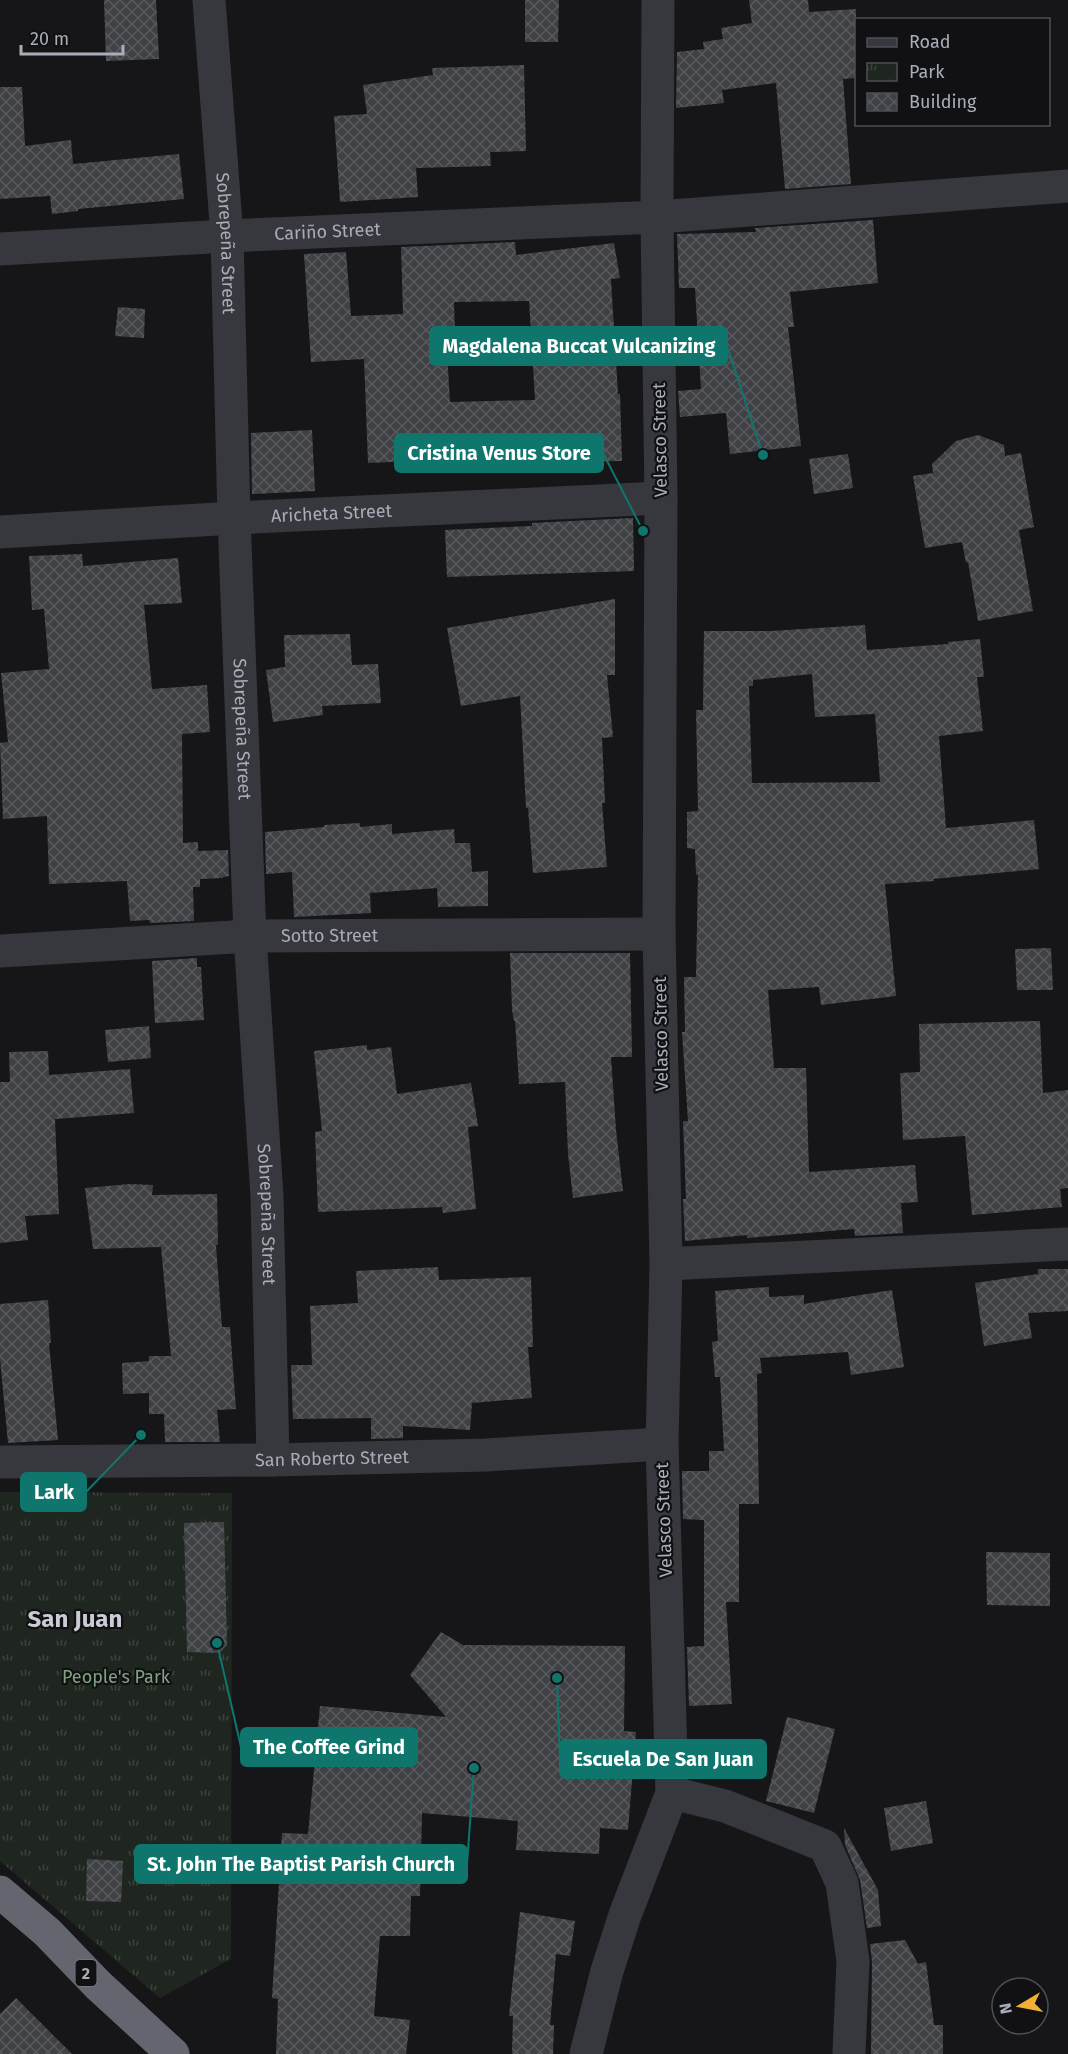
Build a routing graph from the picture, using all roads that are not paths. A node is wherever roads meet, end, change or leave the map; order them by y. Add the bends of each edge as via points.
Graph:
1 (209, 0) edge
2 (658, 0) edge
3 (1068, 186) edge
4 (657, 217) junction
5 (227, 236) junction
6 (0, 249) edge
7 (661, 498) junction
8 (234, 518) junction
9 (0, 532) edge
10 (659, 934) junction
11 (250, 936) junction
12 (0, 951) edge
13 (1068, 1244) edge
14 (666, 1264) junction
15 (662, 1444) junction
16 (273, 1460) junction
17 (0, 1462) edge
18 (672, 1793) junction
19 (0, 1892) edge
20 (173, 2054) edge
21 (586, 2054) edge
22 (849, 2054) edge

1 - 5 street, Sobrepeña Street
2 - 4 street, Velasco Street
3 - 4 street, Cariño Street
4 - 5 street, Cariño Street
4 - 7 street, Velasco Street
5 - 6 street, Cariño Street
5 - 8 street, Sobrepeña Street
7 - 8 street, Aricheta Street
7 - 10 street, Velasco Street
8 - 9 street, Aricheta Street
8 - 11 street, Sobrepeña Street
10 - 11 street, Sotto Street
10 - 14 street, Velasco Street
11 - 12 street, Sotto Street
11 - 16 street, Sobrepeña Street via 267,1196
13 - 14 street
14 - 15 street, Velasco Street
15 - 16 street, San Roberto Street via 486,1455
15 - 18 street, Velasco Street
16 - 17 street, San Roberto Street
18 - 21 street, Velasco Street via 625,1915
18 - 22 street via 725,1806 825,1846 842,1883 853,1961
19 - 20 highway, 2

